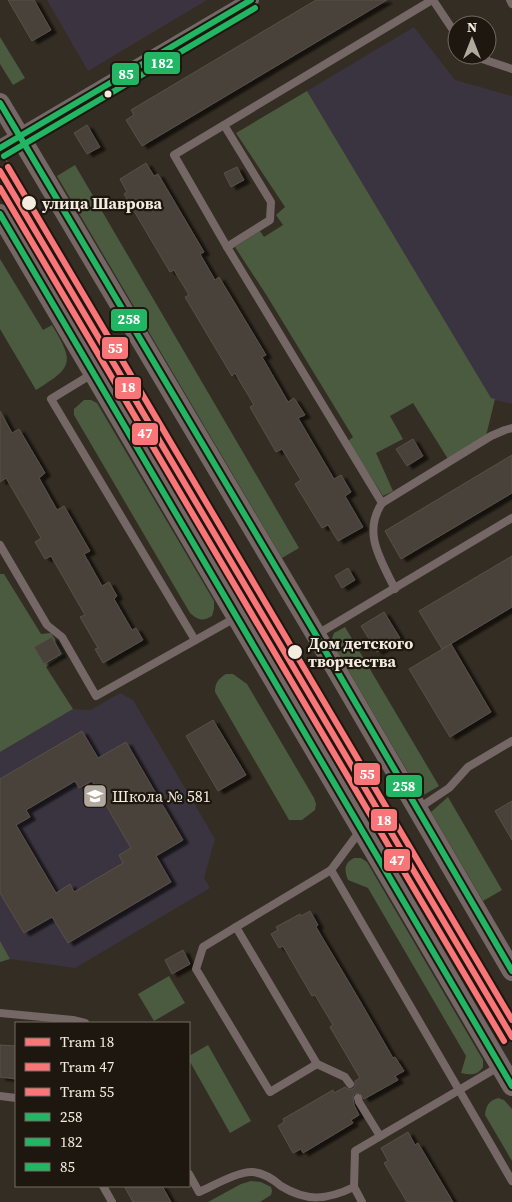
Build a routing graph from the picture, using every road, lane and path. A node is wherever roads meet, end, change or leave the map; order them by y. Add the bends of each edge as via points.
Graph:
1 (251, 0) edge
2 (433, 0) edge
3 (510, 0) edge
4 (512, 4) edge
5 (447, 21) edge
6 (497, 64) edge
7 (512, 69) edge
8 (0, 103) edge
9 (224, 125) junction
10 (20, 136) junction
11 (0, 148) edge
12 (0, 214) edge
13 (227, 247) junction
14 (94, 372) junction
15 (493, 426) dead end
16 (512, 428) edge
17 (491, 436) junction
18 (382, 503) junction
19 (512, 518) edge
20 (0, 544) edge
21 (395, 589) junction
22 (237, 617) junction
23 (316, 635) junction
24 (195, 640) junction
25 (512, 741) edge
26 (417, 810) junction
27 (362, 830) junction
28 (331, 870) junction
29 (236, 927) junction
30 (512, 971) edge
31 (0, 1013) edge
32 (81, 1022) edge
33 (317, 1064) junction
34 (500, 1066) junction
35 (350, 1084) dead end
36 (512, 1086) edge
37 (458, 1090) junction
38 (0, 1096) edge
39 (15, 1098) edge
40 (358, 1098) dead end
41 (380, 1136) junction
42 (190, 1176) edge
43 (512, 1180) edge
44 (104, 1187) edge
45 (354, 1187) junction
46 (112, 1202) edge
47 (362, 1202) edge

1 - 10 street
2 - 5 lane
2 - 9 lane
3 - 4 lane
6 - 7 lane
8 - 10 street
9 - 13 lane via 271,202 270,220
9 - 13 lane via 174,155
10 - 11 street
10 - 23 street
12 - 14 street
13 - 18 lane
14 - 22 street
14 - 24 lane via 51,399
15 - 17 lane
16 - 17 lane
17 - 18 lane
18 - 21 lane via 374,514 374,541
19 - 21 lane
20 - 24 lane via 47,626 62,637 96,696
21 - 23 lane
22 - 24 lane
22 - 27 street
23 - 26 street
25 - 26 lane via 468,768 449,788
26 - 30 street
27 - 28 lane
27 - 34 street
28 - 29 lane
28 - 37 lane
29 - 33 lane
29 - 33 lane via 203,947 196,970 270,1092
31 - 32 lane
33 - 35 lane via 344,1077
34 - 36 street
34 - 37 lane
37 - 41 lane
37 - 43 lane
38 - 39 lane
40 - 41 lane
41 - 45 lane via 355,1151
42 - 45 lane via 199,1192 240,1174 253,1172 268,1176 287,1190 308,1198 336,1196
44 - 46 lane
45 - 47 lane

